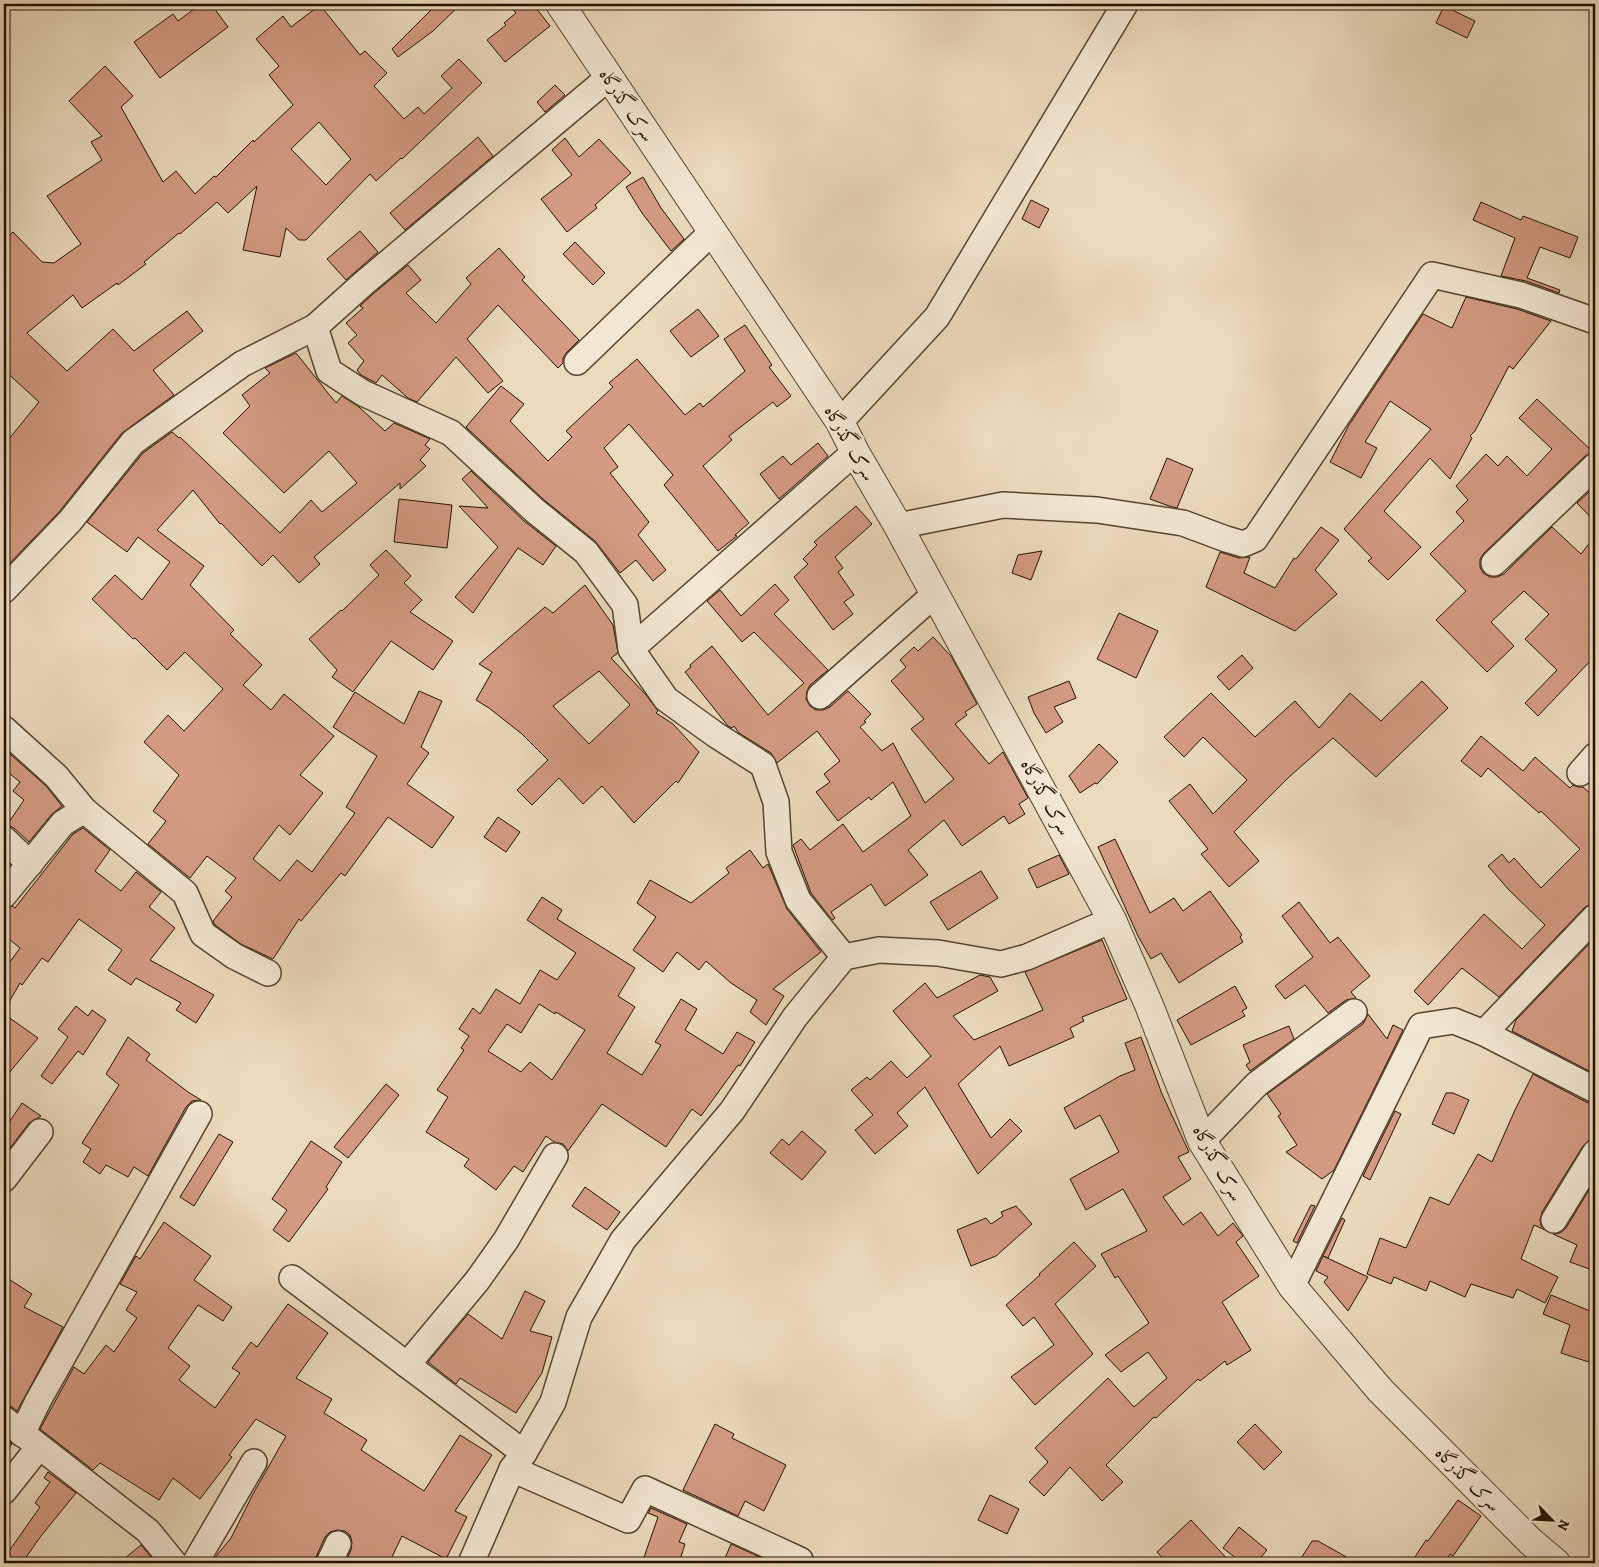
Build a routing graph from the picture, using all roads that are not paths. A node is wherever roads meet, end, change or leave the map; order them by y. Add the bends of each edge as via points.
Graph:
1 (560, 4) edge
2 (1125, 4) edge
3 (608, 78) junction
4 (712, 232) junction
5 (1595, 321) edge
6 (315, 327) junction
7 (577, 362) dead end
8 (840, 422) junction
9 (855, 452) junction
10 (1595, 466) edge
11 (898, 526) junction
12 (1494, 563) dead end
13 (4, 590) edge
14 (935, 594) junction
15 (631, 649) junction
16 (820, 696) dead end
17 (4, 729) edge
18 (84, 810) junction
19 (4, 839) edge
20 (30, 864) junction
21 (4, 895) edge
22 (1595, 917) edge
23 (1112, 920) junction
24 (844, 956) junction
25 (268, 973) dead end
26 (1354, 1012) dead end
27 (1484, 1033) junction
28 (1595, 1090) edge
29 (199, 1114) dead end
30 (40, 1132) dead end
31 (1202, 1141) junction
32 (1595, 1153) edge
33 (555, 1156) dead end
34 (4, 1179) edge
35 (1554, 1220) dead end
36 (292, 1278) dead end
37 (1292, 1286) junction
38 (407, 1365) junction
39 (21, 1433) edge
40 (518, 1461) junction
41 (254, 1462) dead end
42 (4, 1490) edge
43 (800, 1560) dead end
44 (174, 1563) edge
45 (194, 1563) edge
46 (471, 1563) edge
47 (1556, 1563) edge

1 - 3 street, سرک گذرگاه
2 - 8 street via 937,317
3 - 4 street, سرک گذرگاه
3 - 6 street
4 - 7 street
4 - 8 street, سرک گذرگاه
5 - 11 street via 1521,295 1432,275 1255,539 1242,544 1183,523 1088,510 1003,505
6 - 13 street via 242,364 133,442 70,521
6 - 15 street via 329,371 363,393 451,433 534,510 586,552 625,605
8 - 9 street, سرک گذرگاه
9 - 11 street, سرک گذرگاه
9 - 15 street
10 - 12 street
11 - 14 street, سرک گذرگاه
14 - 16 street
14 - 23 street, سرک گذرگاه
15 - 24 street via 666,699 763,765 776,802 778,852 798,900
17 - 18 street via 56,776
18 - 20 street via 63,823
18 - 25 street via 185,893 203,934 234,956
19 - 20 street
20 - 21 street
22 - 27 street
23 - 24 street via 1027,957 1001,964 938,953 878,950
23 - 31 street, سرک گذرگاه
24 - 40 street via 795,1017 732,1111 623,1240 579,1317 554,1402
26 - 31 street via 1257,1084
27 - 28 street
27 - 37 street via 1454,1021 1421,1026
29 - 39 street
30 - 34 street
31 - 37 street, سرک گذرگاه
32 - 35 street
33 - 38 street via 506,1240 477,1281
36 - 38 street
37 - 47 street, سرک گذرگاه via 1380,1390 1530,1541
38 - 40 street
39 - 42 street
39 - 44 street via 148,1531
40 - 43 street via 628,1520 645,1488
40 - 46 street
41 - 45 street

